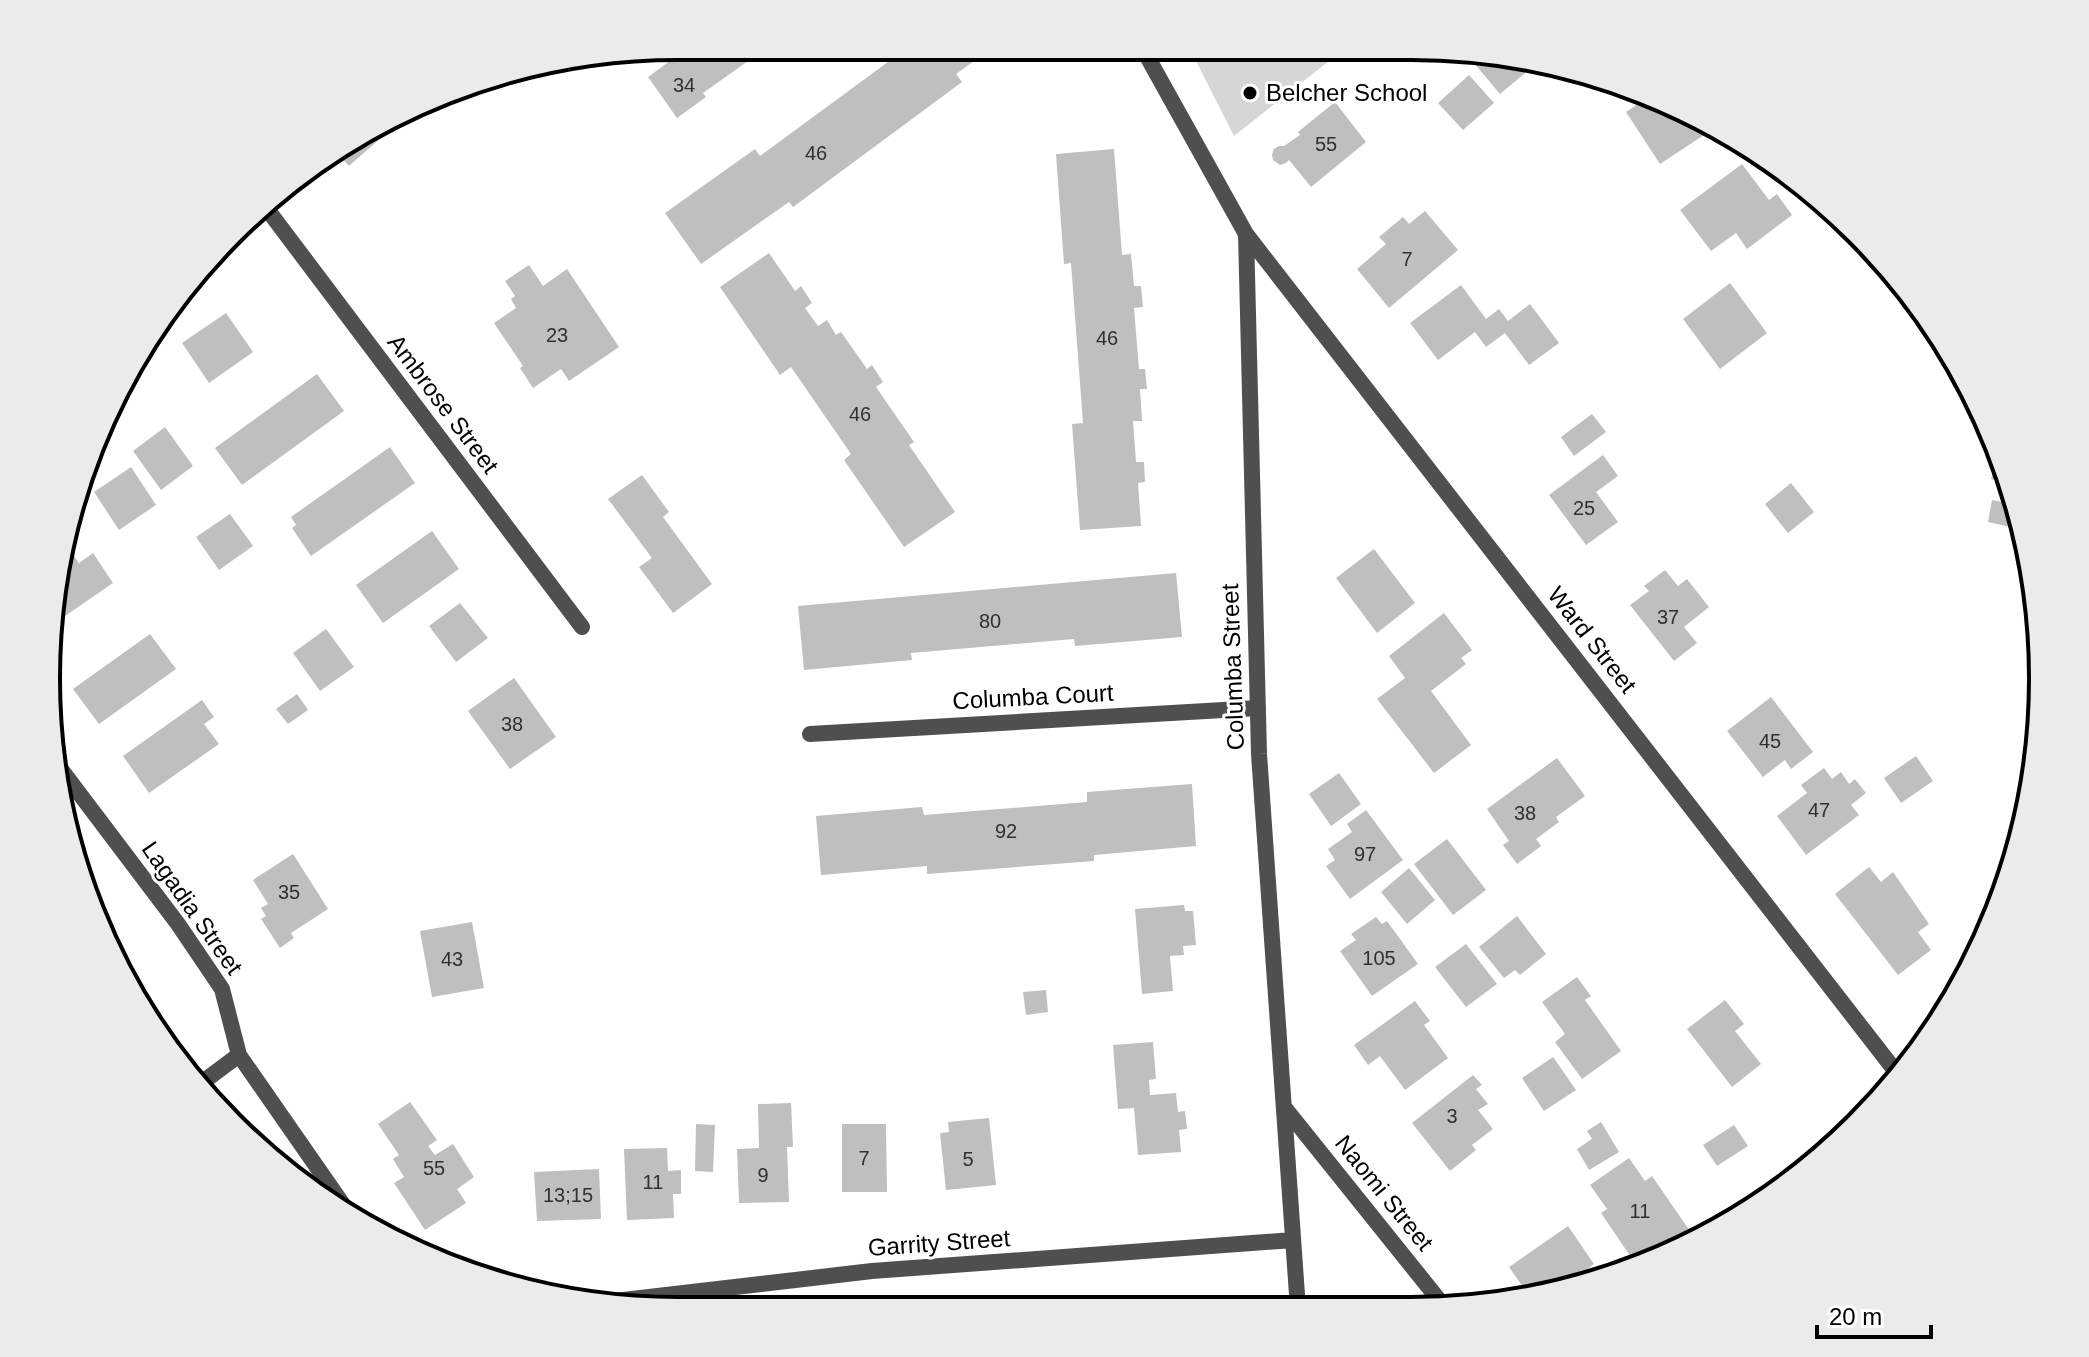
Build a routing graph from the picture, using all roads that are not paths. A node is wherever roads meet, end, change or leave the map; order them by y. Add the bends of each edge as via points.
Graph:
1 (1149, 60) edge
2 (270, 214) edge
3 (1246, 234) junction
4 (582, 627) dead end
5 (1258, 708) junction
6 (810, 734) dead end
7 (69, 779) edge
8 (239, 1055) junction
9 (1892, 1066) edge
10 (207, 1079) edge
11 (1284, 1107) junction
12 (335, 1193) edge
13 (1293, 1240) junction
14 (654, 1296) edge
15 (1436, 1296) edge
16 (1297, 1297) edge

1 - 3 street, Columba Street
2 - 4 street, Ambrose Street
3 - 5 street, Columba Street
3 - 9 street, Ward Street
5 - 6 street, Columba Court
5 - 11 street, Columba Street
7 - 8 street, Lagadia Street via 222,989
8 - 10 street
8 - 12 street, Lagadia Street
11 - 13 street, Columba Street
11 - 15 street, Naomi Street
13 - 14 street, Garrity Street via 872,1271
13 - 16 street, Columba Street

